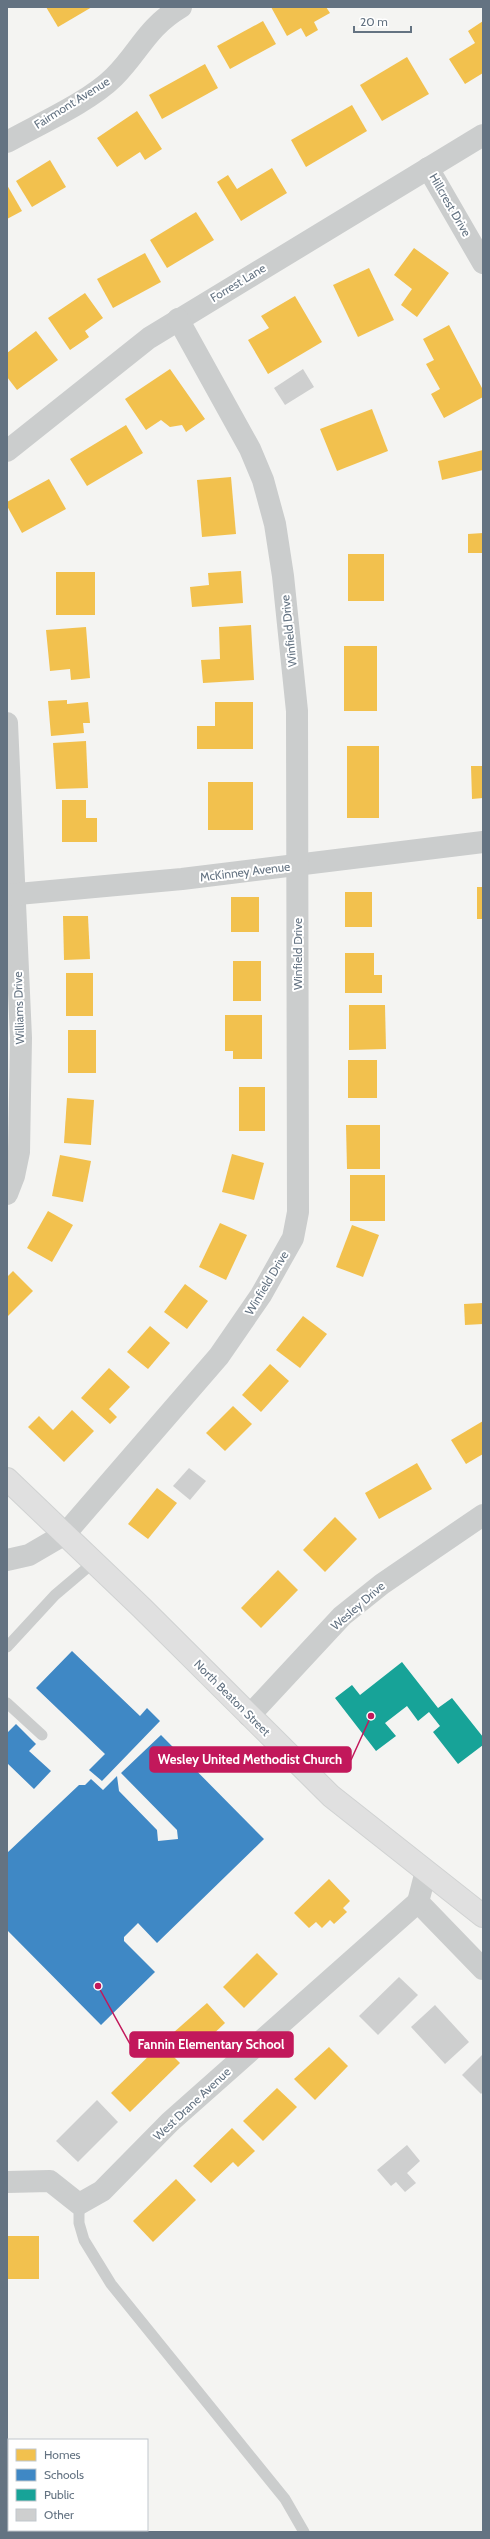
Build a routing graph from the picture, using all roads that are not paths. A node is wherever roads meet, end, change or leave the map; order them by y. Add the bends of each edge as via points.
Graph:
1 (168, 11) edge
2 (483, 135) edge
3 (7, 142) edge
4 (428, 168) junction
5 (483, 264) edge
6 (178, 320) junction
7 (7, 451) edge
8 (7, 723) edge
9 (483, 842) edge
10 (298, 865) junction
11 (11, 895) edge
12 (7, 1194) edge
13 (7, 1479) edge
14 (483, 1515) edge
15 (65, 1534) junction
16 (7, 1560) edge
17 (94, 1562) junction
18 (7, 1646) edge
19 (7, 1703) edge
20 (249, 1716) junction
21 (42, 1736) dead end
22 (426, 1872) junction
23 (418, 1902) junction
24 (483, 1916) edge
25 (483, 1969) edge
26 (7, 2182) edge
27 (79, 2204) junction
28 (304, 2532) edge

1 - 3 street, Fairmont Avenue via 114,77
2 - 4 street, Forrest Lane
4 - 5 street, Hillcrest Drive
4 - 6 street, Forrest Lane
6 - 7 street, Forrest Lane via 149,338
6 - 10 street, Winfield Drive via 250,450 263,480 275,524 297,711
8 - 11 street, Williams Drive
9 - 10 street, McKinney Avenue
10 - 11 street, McKinney Avenue
10 - 15 street, Winfield Drive via 298,1212 293,1238 262,1295 220,1356
11 - 12 street, Williams Drive via 21,1038 19,1152
13 - 15 main road, North Beaton Street
14 - 20 street, Wesley Drive via 382,1584 342,1616
15 - 16 street, Winfield Drive via 29,1555
15 - 17 main road, North Beaton Street
17 - 18 lane via 55,1595
17 - 20 main road, North Beaton Street
19 - 21 lane
20 - 22 main road, North Beaton Street via 331,1796
22 - 23 street
22 - 24 main road, North Beaton Street
23 - 25 street
23 - 27 street, West Drane Avenue via 170,2122 102,2191
26 - 27 street via 50,2181
27 - 28 lane via 79,2223 84,2240 111,2284 285,2499

